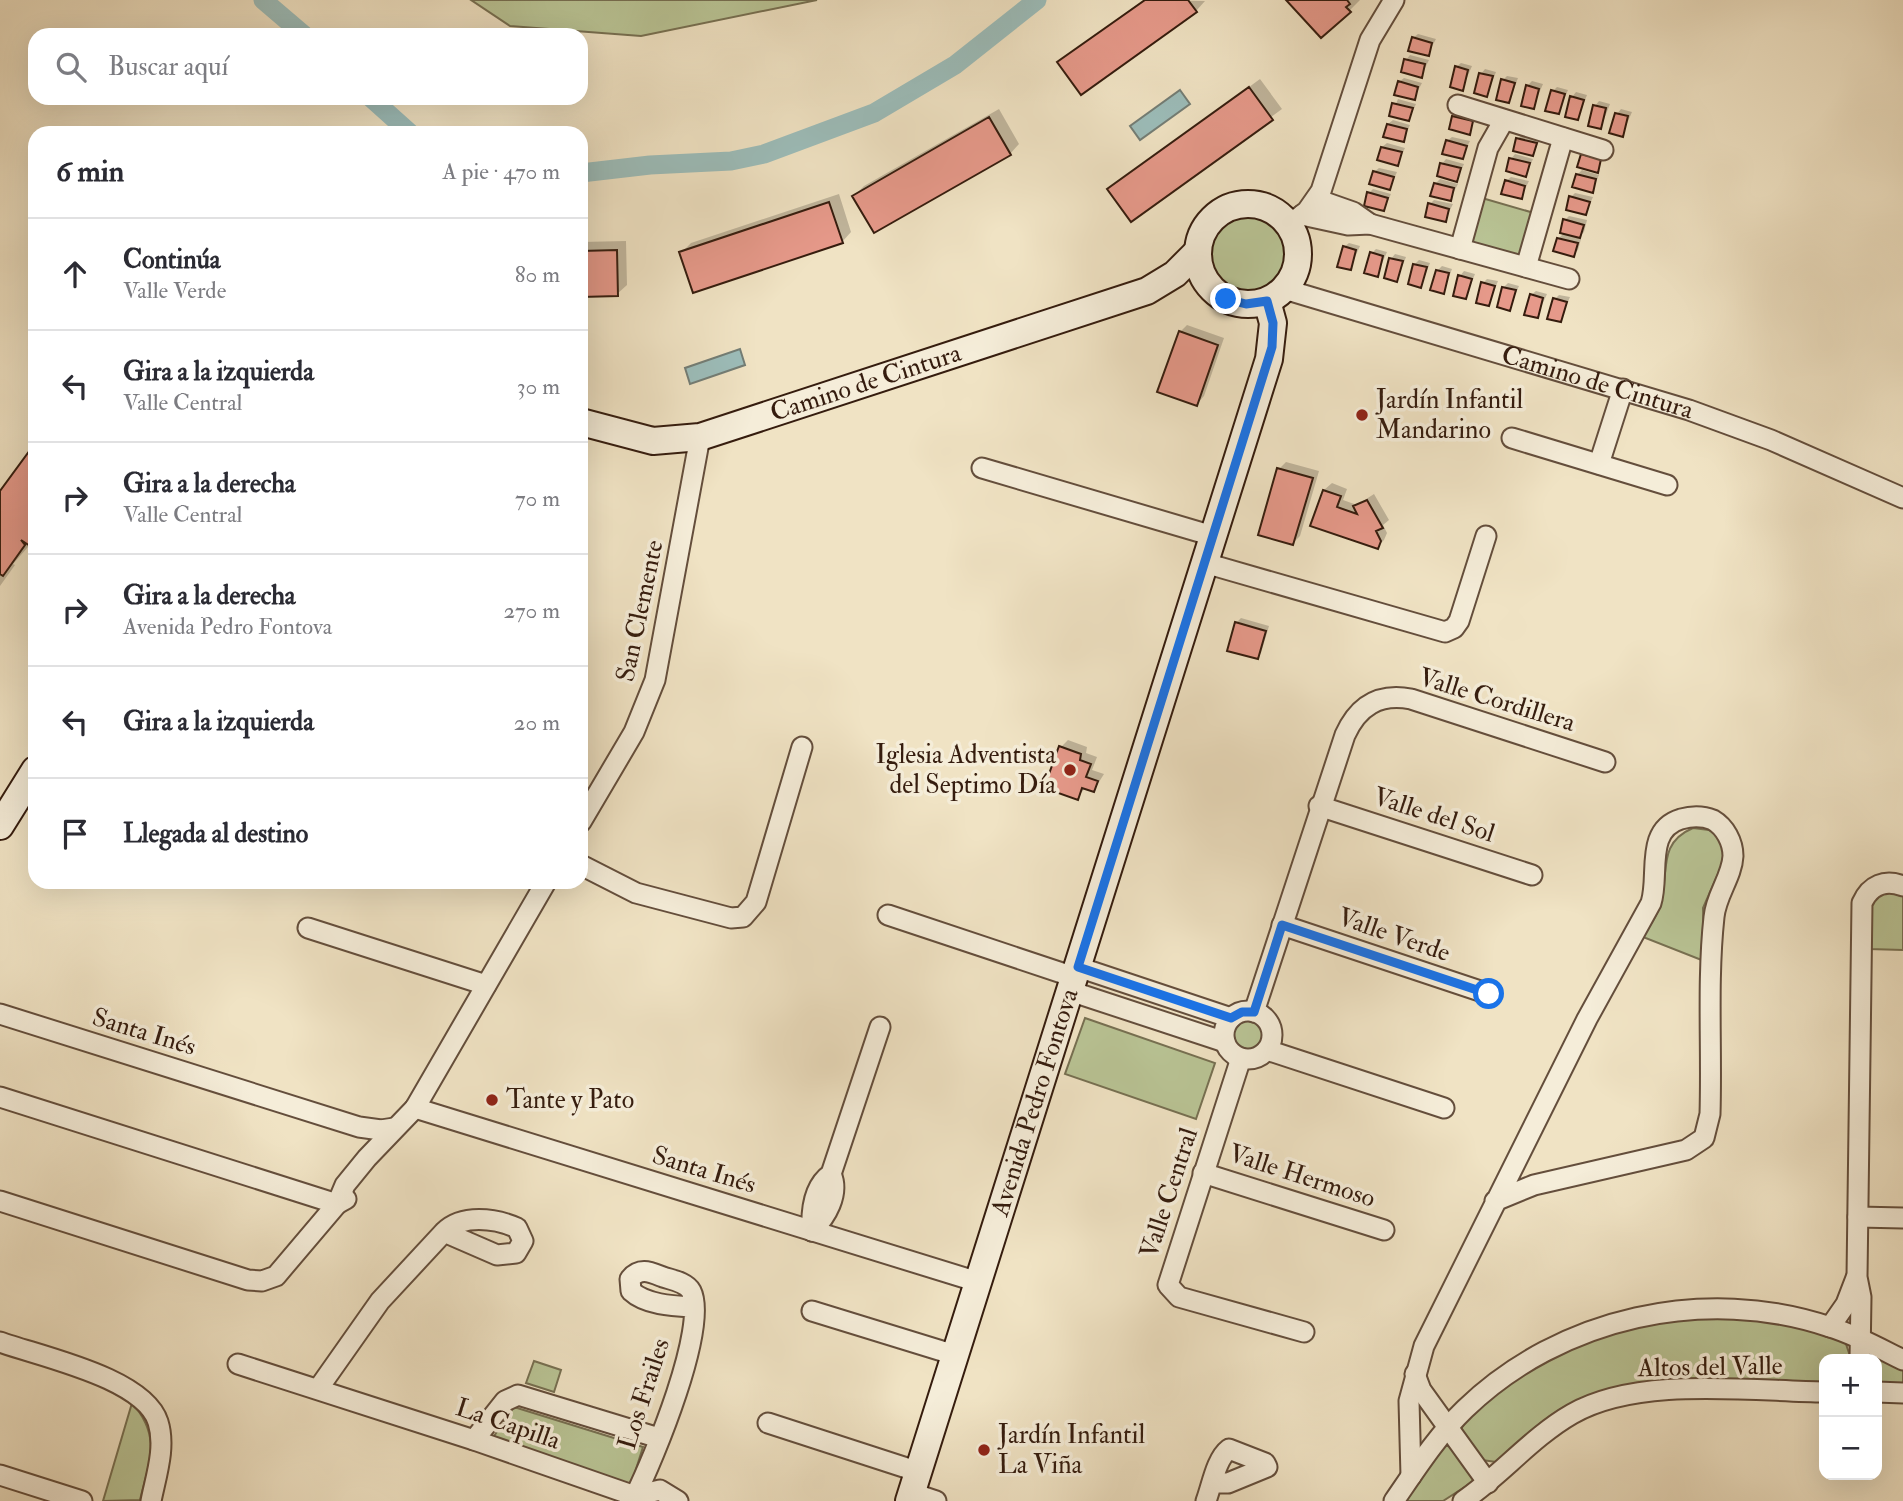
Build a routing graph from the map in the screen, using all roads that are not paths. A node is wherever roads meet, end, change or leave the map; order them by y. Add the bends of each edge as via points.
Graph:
1 (1395, 0) edge
2 (1458, 105) dead end
3 (1504, 120) junction
4 (1563, 138) junction
5 (1603, 150) dead end
6 (1316, 199) junction
7 (1296, 220) junction
8 (1370, 224) junction
9 (1460, 249) junction
10 (1198, 251) junction
11 (1526, 267) junction
12 (1569, 279) dead end
13 (1147, 291) junction
14 (1275, 295) junction
15 (1226, 299) junction
16 (1623, 389) junction
17 (588, 424) edge
18 (700, 437) junction
19 (1512, 438) dead end
20 (1599, 464) junction
21 (982, 468) dead end
22 (1667, 485) dead end
23 (1903, 498) edge
24 (1213, 536) junction
25 (1486, 536) dead end
26 (1205, 563) junction
27 (802, 747) dead end
28 (1605, 762) dead end
29 (28, 781) edge
30 (1319, 806) junction
31 (588, 810) edge
32 (0, 827) edge
33 (588, 870) edge
34 (1532, 874) dead end
35 (1903, 886) edge
36 (542, 889) edge
37 (888, 915) dead end
38 (1282, 925) junction
39 (307, 928) dead end
40 (1074, 978) junction
41 (485, 985) junction
42 (1489, 994) dead end
43 (1254, 1012) junction
44 (0, 1014) edge
45 (1231, 1018) junction
46 (880, 1027) dead end
47 (1224, 1042) junction
48 (1267, 1049) junction
49 (1241, 1058) junction
50 (0, 1097) edge
51 (415, 1108) junction
52 (1444, 1108) dead end
53 (394, 1128) junction
54 (1511, 1169) junction
55 (1203, 1172) junction
56 (1527, 1188) junction
57 (0, 1201) edge
58 (1495, 1201) junction
59 (337, 1204) junction
60 (1858, 1217) junction
61 (1903, 1218) edge
62 (1384, 1230) dead end
63 (812, 1231) junction
64 (444, 1232) dead end
65 (1857, 1277) junction
66 (978, 1282) junction
67 (693, 1307) dead end
68 (812, 1311) dead end
69 (1830, 1327) junction
70 (1304, 1332) dead end
71 (1861, 1339) junction
72 (0, 1342) edge
73 (1860, 1354) edge
74 (955, 1355) junction
75 (1903, 1360) edge
76 (238, 1364) dead end
77 (1415, 1374) junction
78 (318, 1389) junction
79 (1819, 1392) edge
80 (1882, 1392) edge
81 (1903, 1393) edge
82 (768, 1423) dead end
83 (1448, 1429) junction
84 (659, 1438) junction
85 (474, 1440) junction
86 (0, 1475) edge
87 (1411, 1476) junction
88 (1488, 1483) junction
89 (919, 1492) edge
90 (635, 1496) junction
91 (82, 1501) edge
92 (151, 1501) edge
93 (678, 1501) edge
94 (1394, 1501) edge
95 (1463, 1501) edge

1 - 6 street via 1370,40
2 - 3 street
3 - 4 street
3 - 9 street via 1488,148
4 - 5 street
4 - 11 street
6 - 7 street
6 - 8 street via 1353,212
7 - 8 street
7 - 10 street via 1265,207 1238,205 1213,218
7 - 14 street via 1299,253 1292,279
8 - 9 street
9 - 11 street
10 - 13 street, Camino de Cintura via 1175,274
10 - 15 street via 1202,274
11 - 12 street
13 - 15 street, Camino de Cintura
13 - 18 street, Camino de Cintura
14 - 15 street via 1246,304
14 - 16 street, Camino de Cintura
14 - 24 street, Avenida Pedro Fontova via 1272,347
16 - 20 street
16 - 23 street, Camino de Cintura via 1771,440
17 - 18 street, Camino de Cintura via 653,441
18 - 31 street, San Clemente via 655,680 634,732
19 - 20 street
20 - 22 street
21 - 24 street
24 - 26 street, Avenida Pedro Fontova
25 - 26 street via 1459,621 1445,632
26 - 40 street, Avenida Pedro Fontova
27 - 33 street via 756,902 743,916 731,918 636,894
28 - 30 street, Valle Cordillera via 1411,699 1388,697 1358,712 1348,726
29 - 32 street
30 - 34 street, Valle del Sol
30 - 38 street
35 - 60 street via 1882,883 1869,891 1862,903
36 - 41 street
37 - 40 street
38 - 42 street, Valle Verde
38 - 43 street
39 - 41 street
40 - 45 street
40 - 47 street
40 - 66 street, Avenida Pedro Fontova
41 - 51 street
43 - 45 street
43 - 48 street via 1265,1018 1271,1030
44 - 53 street, Santa Inés via 359,1127
45 - 47 street via 1224,1029
46 - 63 street via 831,1174 831,1200
47 - 49 street
48 - 49 street via 1255,1058
48 - 52 street
49 - 55 street, Valle Central
50 - 59 street
51 - 53 street
51 - 63 street, Santa Inés
53 - 59 street via 388,1150 377,1166 353,1195
54 - 56 street via 1523,1174
54 - 56 street via 1651,903 1660,838 1675,821 1695,816 1712,820 1726,832 1733,856 1714,914 1707,1130 1699,1143 1685,1150
54 - 58 street
55 - 62 street, Valle Hermoso
55 - 70 street, Valle Central via 1169,1279 1170,1290 1179,1297
56 - 58 street
57 - 59 street via 262,1281 282,1270
58 - 77 street via 1424,1346
60 - 61 street
60 - 65 street
63 - 66 street, Santa Inés
64 - 78 street via 380,1301
65 - 69 street
65 - 71 street
66 - 74 street, Avenida Pedro Fontova
67 - 84 street, Los Frailes via 683,1373
68 - 74 street
69 - 71 street, Altos del Valle
69 - 83 street, Altos del Valle via 1734,1309 1688,1310 1623,1321 1551,1347 1512,1370
71 - 73 street
71 - 75 street, Altos del Valle
72 - 92 street via 126,1386 144,1400 158,1420 161,1450
74 - 89 street, Avenida Pedro Fontova
76 - 78 street, La Capilla
77 - 83 street
77 - 87 street via 1409,1411
78 - 85 street, La Capilla
79 - 88 street, Altos del Valle via 1661,1390 1611,1398 1558,1423
80 - 81 street
82 - 89 street
83 - 87 street, Altos del Valle
83 - 88 street
84 - 85 street via 518,1395 505,1401
84 - 90 street, Los Frailes
85 - 90 street, La Capilla
86 - 91 street
87 - 94 street, Altos del Valle
88 - 95 street, Altos del Valle
90 - 93 street, La Capilla via 660,1490

